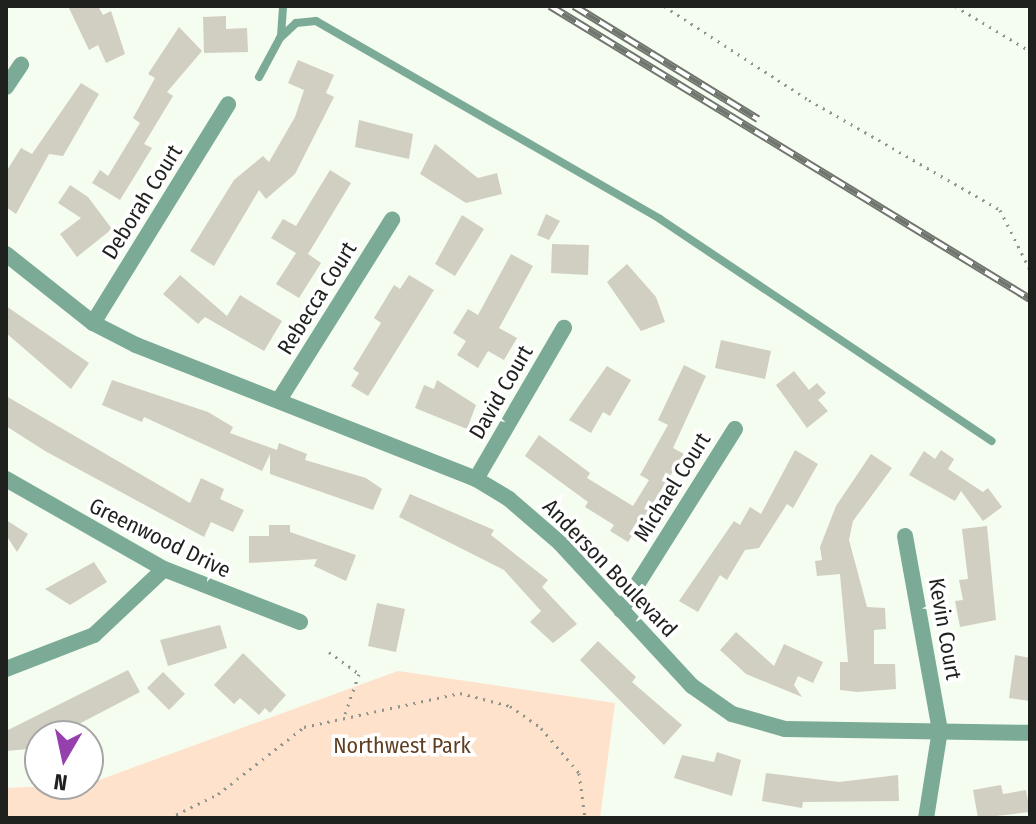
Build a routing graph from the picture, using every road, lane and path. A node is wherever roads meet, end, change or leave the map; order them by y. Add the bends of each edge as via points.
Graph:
1 (283, 6) edge
2 (664, 6) edge
3 (955, 6) edge
4 (280, 38) junction
5 (1030, 51) edge
6 (21, 65) dead end
7 (259, 77) dead end
8 (6, 87) edge
9 (228, 104) dead end
10 (392, 220) dead end
11 (6, 254) edge
12 (1030, 270) edge
13 (93, 323) junction
14 (564, 328) dead end
15 (279, 400) junction
16 (735, 429) dead end
17 (991, 441) dead end
18 (6, 479) edge
19 (476, 479) junction
20 (905, 536) dead end
21 (164, 569) junction
22 (621, 610) junction
23 (300, 622) dead end
24 (329, 652) dead end
25 (6, 669) edge
26 (345, 714) junction
27 (940, 730) junction
28 (1030, 733) edge
29 (6, 815) edge
30 (13, 818) edge
31 (169, 818) edge
32 (585, 818) edge
33 (926, 818) edge

1 - 4 lane
2 - 12 path via 809,100 1000,210
3 - 5 path
4 - 7 lane
4 - 17 lane via 296,23 316,21 660,219
6 - 8 street
9 - 13 street, Deborah Court
10 - 15 street, Rebecca Court
11 - 13 street, Anderson Boulevard
13 - 15 street, Anderson Boulevard
14 - 19 street, David Court
15 - 19 street, Anderson Boulevard
16 - 22 street, Michael Court
18 - 21 street, Greenwood Drive
19 - 22 street, Anderson Boulevard via 536,520
20 - 27 street, Kevin Court
21 - 23 street, Greenwood Drive
21 - 25 street via 94,635
22 - 27 street, Anderson Boulevard via 692,686 757,723 808,730
24 - 26 path via 359,674
26 - 31 path via 304,727 218,794
26 - 32 path via 386,711 460,693 510,706 570,759 586,789
27 - 28 street, Anderson Boulevard
27 - 33 street, Kevin Court
29 - 30 path

